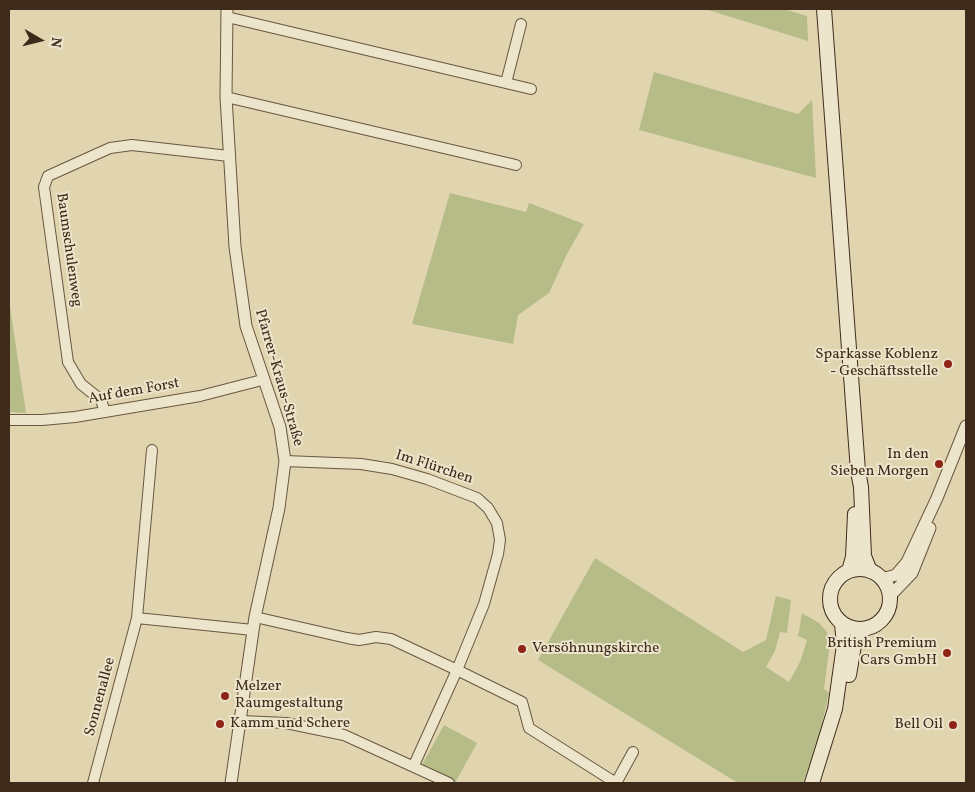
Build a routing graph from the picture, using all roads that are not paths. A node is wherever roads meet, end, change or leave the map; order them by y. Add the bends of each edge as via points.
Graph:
1 (824, 9) edge
2 (227, 13) edge
3 (521, 24) dead end
4 (506, 83) junction
5 (531, 89) dead end
6 (226, 97) junction
7 (229, 156) junction
8 (516, 165) dead end
9 (262, 380) junction
10 (105, 412) junction
11 (9, 420) edge
12 (966, 426) edge
13 (152, 450) dead end
14 (285, 461) junction
15 (858, 471) junction
16 (937, 498) junction
17 (849, 571) junction
18 (870, 571) junction
19 (882, 579) junction
20 (890, 596) junction
21 (255, 616) junction
22 (138, 618) junction
23 (842, 624) junction
24 (253, 630) junction
25 (861, 630) junction
26 (457, 670) junction
27 (241, 721) junction
28 (633, 752) dead end
29 (414, 766) junction
30 (93, 783) edge
31 (231, 783) edge
32 (449, 783) edge
33 (812, 783) edge
34 (820, 783) edge

1 - 15 main road
2 - 4 street, Pfarrer-Kraus-Straße
2 - 6 street, Pfarrer-Kraus-Straße
3 - 4 street
4 - 5 street, Pfarrer-Kraus-Straße
6 - 7 street, Pfarrer-Kraus-Straße
6 - 8 street
7 - 9 street, Pfarrer-Kraus-Straße via 234,247 243,310
7 - 10 street, Baumschulenweg via 132,145 110,148 48,176 44,187 68,362 81,384 101,400
9 - 10 street, Auf dem Forst via 200,396
9 - 14 street, Pfarrer-Kraus-Straße via 283,438
10 - 11 street, Auf dem Forst via 42,420
12 - 16 street
13 - 22 street, Sonnenallee
14 - 21 street, Pfarrer-Kraus-Straße via 279,508
14 - 26 street, Im Flürchen via 392,469 462,491 488,508 499,531 498,554 482,611
15 - 17 main road via 854,557
15 - 18 main road via 862,487 864,556
16 - 19 street via 904,567 896,575
16 - 20 street via 934,517 917,563 908,578
17 - 18 main road
17 - 23 main road via 835,583 830,598 834,615
18 - 19 main road
19 - 20 main road
20 - 25 main road via 888,610 880,622
21 - 24 street, Pfarrer-Kraus-Straße
21 - 26 street via 346,638 391,639
22 - 24 street
22 - 30 street, Sonnenallee
23 - 25 main road
23 - 33 main road via 844,645 835,710
24 - 27 street, Pfarrer-Kraus-Straße
25 - 34 main road via 854,646 834,742
26 - 28 street via 522,702 529,728 616,783
26 - 29 street, Im Flürchen
27 - 29 street via 286,723 338,734
27 - 31 street, Pfarrer-Kraus-Straße
29 - 32 street

